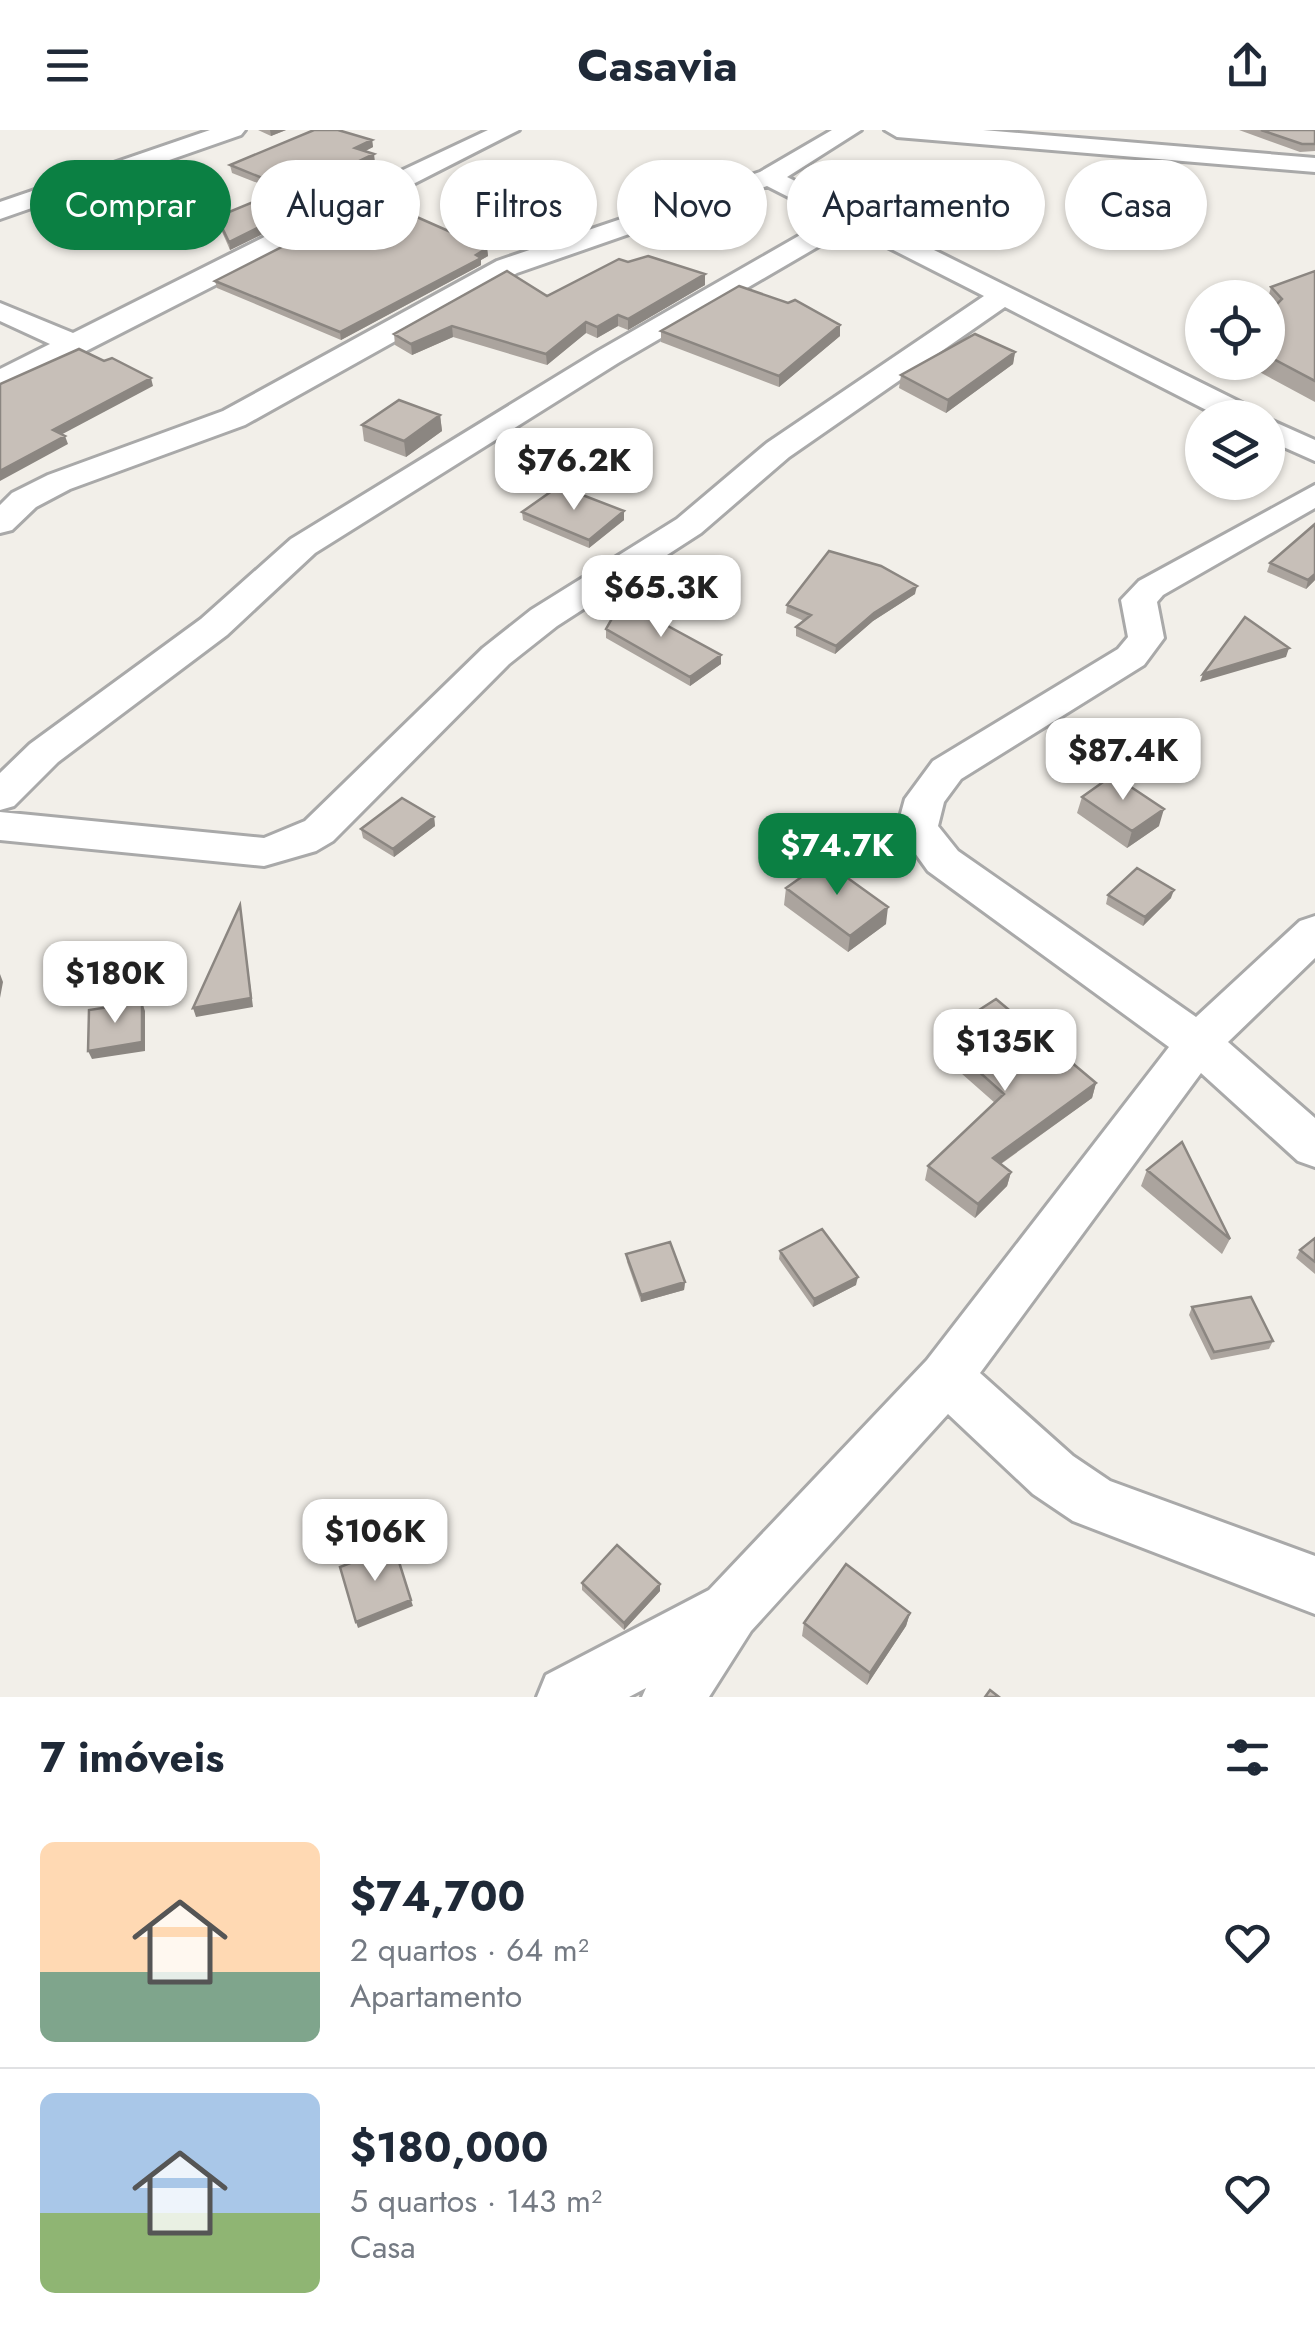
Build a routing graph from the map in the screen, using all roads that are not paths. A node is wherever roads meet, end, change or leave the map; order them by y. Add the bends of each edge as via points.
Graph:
1 (232, 130) edge
2 (507, 130) edge
3 (849, 130) edge
4 (898, 130) edge
5 (1315, 165) edge
6 (769, 176) junction
7 (787, 185) edge
8 (0, 211) edge
9 (794, 250) edge
10 (914, 250) edge
11 (1004, 295) junction
12 (0, 311) edge
13 (76, 345) junction
14 (0, 381) edge
15 (1211, 400) edge
16 (1285, 437) edge
17 (1315, 452) edge
18 (1315, 495) edge
19 (0, 522) edge
20 (0, 796) edge
21 (0, 826) edge
22 (1315, 932) edge
23 (1198, 1043) junction
24 (1315, 1148) edge
25 (946, 1377) junction
26 (1315, 1585) edge
27 (730, 1610) junction
28 (568, 1697) edge
29 (672, 1697) edge

1 - 8 street
2 - 13 street via 327,214
3 - 6 street
4 - 5 street
6 - 7 street
6 - 19 street via 506,267 234,418 59,482
9 - 20 street via 303,546 214,627 44,753
10 - 11 street
11 - 15 street
11 - 21 street via 778,450 689,526 544,618 302,842 264,852
12 - 13 street
13 - 14 street
16 - 17 street
18 - 23 street via 1150,588 1139,600 1146,638 1131,657 947,770 924,799 917,828 942,862
22 - 23 street
23 - 24 street
23 - 25 street
25 - 26 street via 1053,1475 1093,1502
25 - 27 street
27 - 28 street
27 - 29 street

